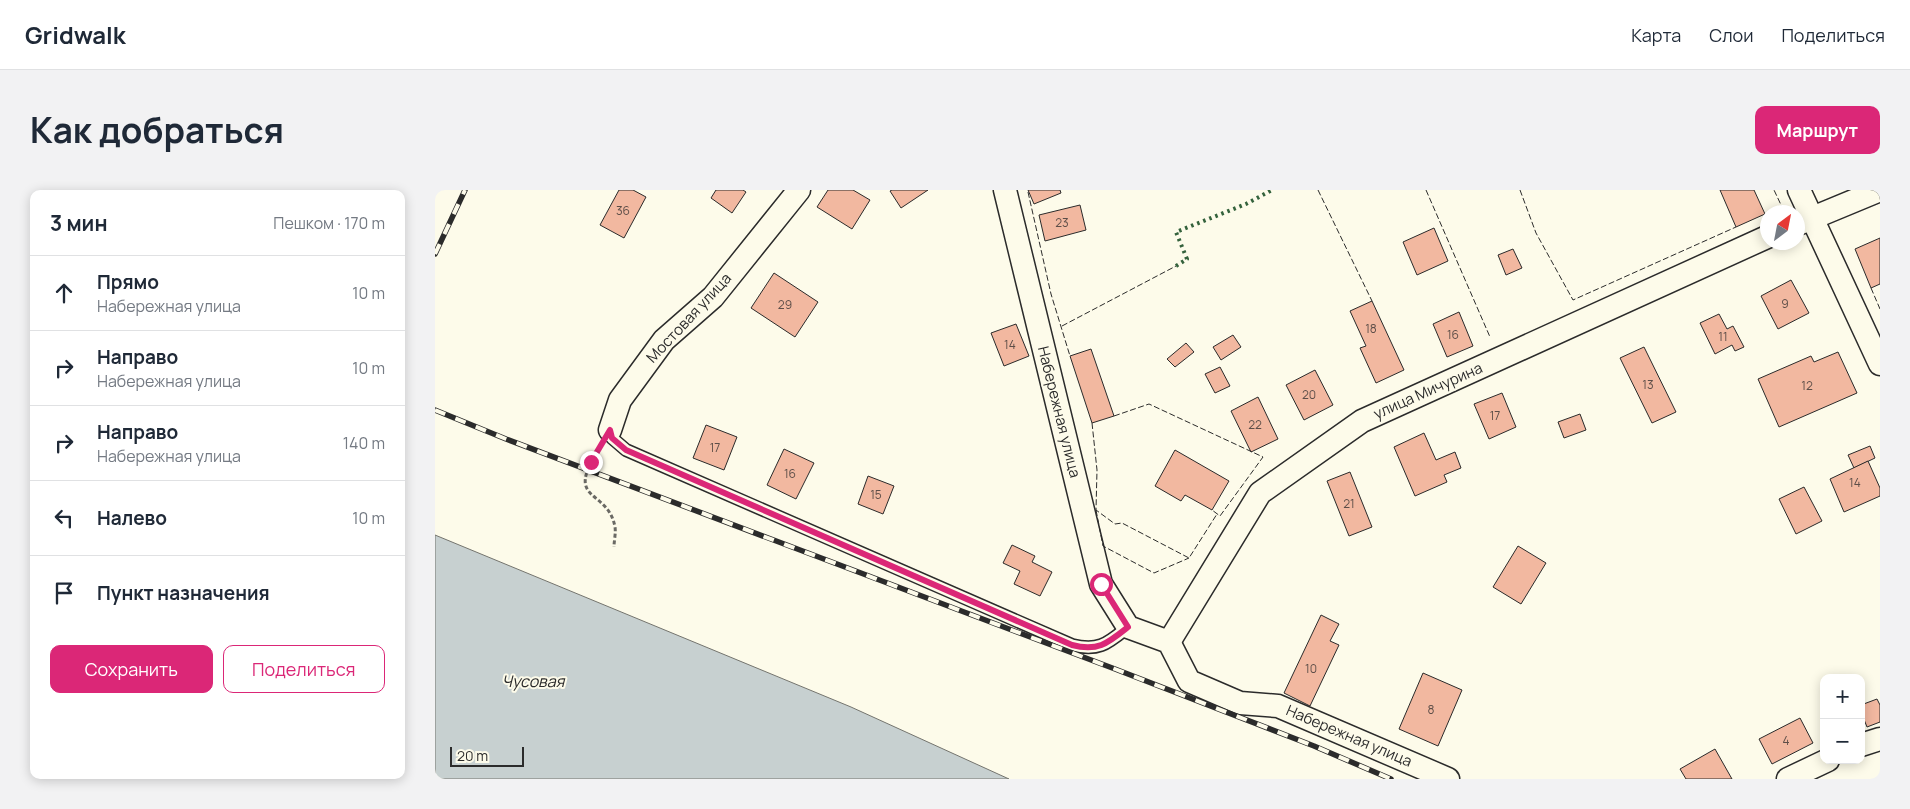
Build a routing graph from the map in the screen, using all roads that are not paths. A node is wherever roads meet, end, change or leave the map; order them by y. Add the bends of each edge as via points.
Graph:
1 (799, 190) edge
2 (1005, 190) edge
3 (1799, 190) edge
4 (1880, 190) edge
5 (1801, 205) edge
6 (1805, 221) edge
7 (1805, 223) edge
8 (1760, 240) edge
9 (1880, 364) edge
10 (610, 430) joint
11 (1128, 627) junction
12 (1169, 642) junction
13 (1880, 739) edge
14 (1865, 744) edge
15 (1820, 764) edge
16 (1448, 779) edge
17 (1788, 779) edge

1 - 10 street, Мостовая улица via 713,297 664,340 621,400
2 - 11 street, Набережная улица via 1101,584
3 - 5 street
4 - 6 street
7 - 9 street
8 - 12 street, улица Мичурина via 1362,421 1260,492
10 - 11 lane via 612,438 626,450 1072,645 1086,648 1105,645
11 - 12 street
12 - 16 street, Набережная улица via 1189,681 1240,703 1278,706
13 - 14 street
15 - 17 street

